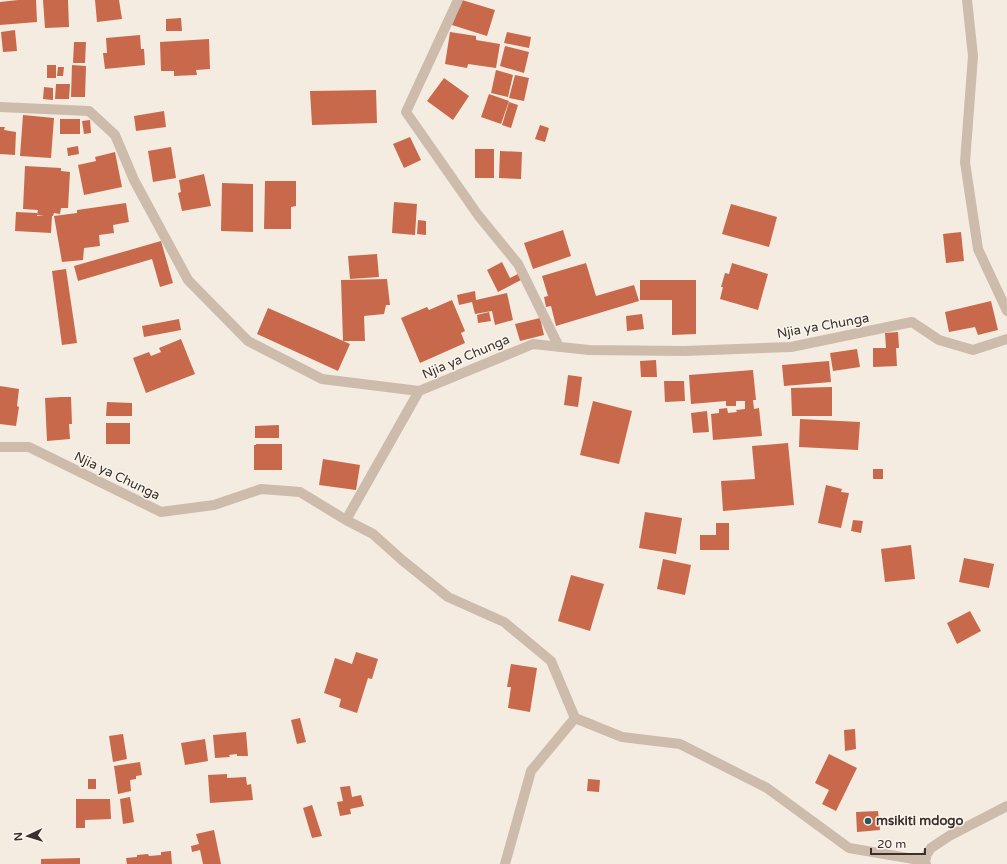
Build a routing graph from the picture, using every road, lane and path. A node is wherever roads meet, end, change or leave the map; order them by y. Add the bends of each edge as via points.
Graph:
1 (967, 0) edge
2 (455, 1) edge
3 (0, 107) edge
4 (1007, 312) edge
5 (1007, 339) edge
6 (559, 347) junction
7 (419, 391) junction
8 (0, 446) edge
9 (346, 520) junction
10 (574, 718) junction
11 (1007, 806) edge
12 (926, 862) edge
13 (505, 864) edge

1 - 4 street via 973,56 966,162 978,249
2 - 6 street via 406,112 478,215 518,264
3 - 7 street via 89,111 115,135 134,180 188,280 248,341 322,379
5 - 6 street, Njia ya Chunga via 973,350 939,340 912,322 790,347 684,352
6 - 7 street, Njia ya Chunga via 533,344
7 - 9 street, Njia ya Chunga
8 - 9 street, Njia ya Chunga via 29,447 162,512 214,505 261,489 300,492
9 - 10 street via 373,534 448,597 504,622 551,661
10 - 12 street via 622,737 680,744 767,788 849,848
10 - 13 street via 531,771
11 - 12 street via 939,842 927,854

